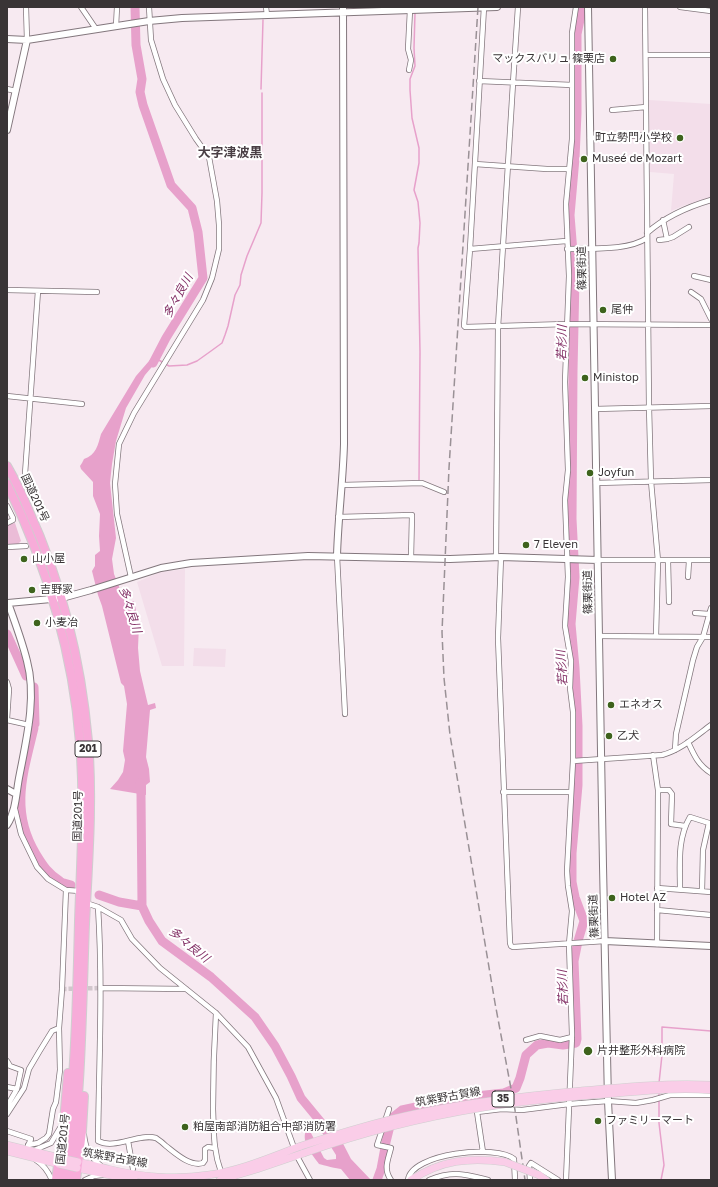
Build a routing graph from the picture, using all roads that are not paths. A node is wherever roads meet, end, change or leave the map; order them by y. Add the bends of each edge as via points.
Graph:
1 (26, 7) edge
2 (80, 7) edge
3 (117, 7) edge
4 (149, 7) edge
5 (266, 7) edge
6 (484, 7) edge
7 (496, 7) edge
8 (518, 7) edge
9 (576, 7) edge
10 (588, 7) edge
11 (645, 7) edge
12 (680, 7) edge
13 (410, 8) edge
14 (343, 10) edge
15 (711, 11) edge
16 (266, 15) junction
17 (148, 22) junction
18 (117, 26) junction
19 (96, 29) junction
20 (7, 39) edge
21 (27, 40) junction
22 (646, 54) junction
23 (711, 54) edge
24 (409, 70) dead end
25 (479, 81) junction
26 (512, 83) junction
27 (572, 85) junction
28 (7, 89) edge
29 (16, 91) junction
30 (646, 107) junction
31 (612, 110) dead end
32 (7, 128) edge
33 (646, 135) junction
34 (590, 138) junction
35 (475, 164) junction
36 (508, 167) junction
37 (569, 170) junction
38 (711, 200) edge
39 (664, 220) junction
40 (689, 228) dead end
41 (647, 235) junction
42 (667, 239) junction
43 (659, 240) dead end
44 (566, 241) junction
45 (504, 245) junction
46 (592, 247) junction
47 (470, 249) junction
48 (567, 249) junction
49 (694, 276) dead end
50 (711, 280) edge
51 (7, 290) edge
52 (38, 291) junction
53 (97, 292) dead end
54 (691, 292) dead end
55 (711, 319) edge
56 (568, 324) junction
57 (594, 325) junction
58 (649, 325) junction
59 (711, 325) edge
60 (498, 327) junction
61 (7, 396) edge
62 (30, 399) junction
63 (82, 404) dead end
64 (711, 406) edge
65 (649, 407) junction
66 (595, 409) junction
67 (7, 466) edge
68 (711, 480) edge
69 (651, 481) junction
70 (596, 483) junction
71 (7, 484) edge
72 (342, 485) junction
73 (32, 490) dead end
74 (444, 492) dead end
75 (7, 506) edge
76 (338, 517) junction
77 (7, 523) edge
78 (26, 546) dead end
79 (7, 547) edge
80 (337, 556) junction
81 (498, 557) junction
82 (411, 558) junction
83 (568, 558) junction
84 (598, 560) junction
85 (688, 560) junction
86 (711, 560) edge
87 (658, 561) junction
88 (668, 561) junction
89 (688, 577) dead end
90 (129, 578) junction
91 (58, 599) junction
92 (668, 602) dead end
93 (8, 603) edge
94 (711, 608) edge
95 (695, 613) dead end
96 (709, 614) junction
97 (599, 636) junction
98 (656, 636) junction
99 (703, 637) junction
100 (711, 637) edge
101 (7, 682) edge
102 (345, 714) dead end
103 (7, 720) edge
104 (29, 725) junction
105 (711, 725) edge
106 (688, 742) junction
107 (675, 750) junction
108 (653, 755) junction
109 (601, 759) junction
110 (573, 761) junction
111 (711, 773) edge
112 (7, 789) edge
113 (658, 790) junction
114 (503, 792) junction
115 (571, 792) junction
116 (16, 794) junction
117 (14, 808) junction
118 (7, 825) edge
119 (685, 826) junction
120 (709, 833) edge
121 (657, 888) junction
122 (66, 890) junction
123 (680, 890) junction
124 (80, 891) junction
125 (702, 891) junction
126 (711, 892) edge
127 (86, 903) junction
128 (98, 907) junction
129 (657, 910) junction
130 (711, 915) edge
131 (82, 923) junction
132 (605, 942) junction
133 (569, 944) junction
134 (657, 944) junction
135 (711, 946) edge
136 (101, 988) junction
137 (186, 989) junction
138 (216, 1013) junction
139 (59, 1028) junction
140 (572, 1037) junction
141 (526, 1040) dead end
142 (7, 1061) edge
143 (67, 1082) junction
144 (711, 1085) edge
145 (7, 1087) edge
146 (17, 1089) junction
147 (711, 1090) edge
148 (711, 1095) edge
149 (608, 1101) junction
150 (569, 1104) junction
151 (7, 1106) edge
152 (389, 1109) dead end
153 (7, 1114) edge
154 (83, 1118) junction
155 (51, 1124) junction
156 (7, 1131) edge
157 (59, 1132) junction
158 (128, 1141) junction
159 (7, 1145) edge
160 (292, 1145) dead end
161 (214, 1148) junction
162 (29, 1150) junction
163 (7, 1152) edge
164 (301, 1152) junction
165 (483, 1152) junction
166 (59, 1161) junction
167 (78, 1165) junction
168 (133, 1169) dead end
169 (104, 1171) junction
170 (222, 1178) edge
171 (612, 1179) edge
172 (52, 1180) edge
173 (56, 1180) edge
174 (62, 1180) edge
175 (70, 1180) edge
176 (76, 1180) edge
177 (85, 1180) edge
178 (134, 1180) edge
179 (310, 1180) edge
180 (391, 1180) edge
181 (408, 1180) edge
182 (411, 1180) edge
183 (429, 1180) edge
184 (488, 1180) edge
185 (515, 1180) edge
186 (530, 1180) edge
187 (546, 1180) edge
188 (558, 1180) edge
189 (566, 1180) edge

1 - 21 street
2 - 19 street
3 - 18 street
4 - 17 street
5 - 16 street
6 - 7 street
6 - 13 street
6 - 25 street
8 - 26 street
9 - 27 street via 572,34
10 - 34 street, 篠栗街道
11 - 22 street
12 - 15 street
13 - 14 street
13 - 24 street
14 - 16 street
14 - 72 street
16 - 17 street
17 - 18 street
17 - 90 street via 163,79 175,105 209,156 217,201 219,249 212,278 203,300 134,413 119,444 115,484 117,514
18 - 19 street
19 - 21 street
20 - 21 street
21 - 29 street
22 - 23 street
22 - 30 street
25 - 26 street
25 - 35 street
26 - 27 street
26 - 36 street
27 - 37 street
28 - 29 street
29 - 32 street
30 - 31 street
30 - 33 street
33 - 34 street
33 - 41 street
34 - 46 street, 篠栗街道
35 - 36 street
35 - 47 street
36 - 37 street
36 - 45 street
37 - 44 street
38 - 39 street
39 - 41 street
39 - 42 street
40 - 42 street
41 - 46 street via 640,242 624,246
41 - 58 street
42 - 43 street
44 - 45 street
44 - 48 street
45 - 47 street
45 - 60 street
46 - 48 street
46 - 57 street, 篠栗街道
47 - 60 street via 464,326
48 - 56 street
49 - 50 street
51 - 52 street
52 - 53 street
52 - 62 street
54 - 55 street via 701,299
56 - 57 street
56 - 60 street
56 - 83 street via 565,382 568,470 565,500
57 - 58 street
57 - 66 street, 篠栗街道
58 - 59 street
58 - 65 street
60 - 81 street
61 - 62 street
62 - 63 street
62 - 73 street via 25,474
64 - 65 street
65 - 66 street
65 - 69 street
66 - 70 street, 篠栗街道
67 - 91 highway, 国道201号 / 201 via 36,527
68 - 69 street
69 - 70 street
69 - 87 street
70 - 84 street, 篠栗街道
71 - 91 highway, 国道201号 / 201
72 - 74 street via 422,484
72 - 76 street
75 - 77 street via 13,518
76 - 80 street
76 - 82 street via 412,515
78 - 79 street
80 - 82 street
80 - 90 street via 183,564
80 - 102 street
81 - 82 street
81 - 83 street
81 - 114 street
83 - 84 street
83 - 110 street via 565,626 571,661
84 - 87 street
84 - 97 street, 篠栗街道
85 - 86 street
85 - 88 street
85 - 89 street
87 - 88 street
87 - 98 street
88 - 92 street
90 - 91 street
91 - 93 street
91 - 124 highway, 国道201号 / 201 via 80,742
91 - 127 highway, 国道201号 / 201 via 75,651 88,743
93 - 104 street via 27,660
94 - 96 street
95 - 96 street
96 - 99 street
97 - 98 street
97 - 109 street, 篠栗街道
98 - 99 street
99 - 100 street
99 - 107 street via 693,660 676,734
101 - 103 street
103 - 104 street
104 - 116 street
105 - 106 street
106 - 107 street
106 - 111 street via 696,760
107 - 108 street
108 - 109 street
108 - 113 street
109 - 110 street
109 - 132 street, 篠栗街道
110 - 115 street
112 - 116 street
113 - 119 street via 669,790 672,794 671,824
113 - 121 street
114 - 115 street
114 - 133 street via 510,944
115 - 133 street via 567,871 572,911
116 - 117 street
117 - 118 street
117 - 122 street via 21,834 37,867 48,879
119 - 120 street via 690,817 710,823
119 - 123 street via 681,838
120 - 125 street via 702,850
121 - 123 street
121 - 129 street
122 - 124 street
122 - 139 street
123 - 125 street
124 - 131 highway, 国道201号 / 201
125 - 126 street
127 - 128 street
127 - 131 highway, 国道201号 / 201
128 - 136 street
128 - 137 street via 121,920 132,939 160,968
129 - 130 street
129 - 134 street
131 - 143 highway, 201 via 75,949
131 - 154 highway, 201 via 89,941
131 - 174 highway, 国道201号 / 201 via 72,1092
131 - 175 highway, 国道201号 / 201 via 79,1092
132 - 133 street
132 - 134 street
132 - 149 street, 篠栗街道
133 - 140 street
134 - 135 street
136 - 137 street
136 - 158 street via 98,1141 103,1144
137 - 138 street
138 - 160 street via 248,1047 276,1098
138 - 161 street
139 - 153 street via 52,1031 39,1052 29,1070 24,1088
139 - 155 street via 60,1070
140 - 141 street via 560,1040 540,1036
140 - 150 street
142 - 146 street via 10,1066 21,1070
143 - 157 street
143 - 166 highway, 201
144 - 164 main road, 筑紫野古賀線 / 35, bridge via 649,1084 487,1101 414,1114 342,1133
145 - 146 street
146 - 151 street
147 - 164 main road, 筑紫野古賀線 / 35, bridge via 668,1089 486,1106 380,1128
148 - 149 street via 670,1095 636,1103
149 - 150 street
149 - 171 street, 篠栗街道
150 - 165 street via 477,1112
150 - 189 street
152 - 180 street via 377,1146 391,1148 386,1168 386,1174
154 - 167 highway, 201
154 - 169 street via 85,1146 90,1156
155 - 157 street
155 - 162 street via 50,1134
156 - 162 street via 31,1139
157 - 162 street via 51,1143
158 - 161 street via 150,1137 157,1139 177,1155 200,1164 205,1160 205,1149
158 - 168 street
159 - 162 main road, 筑紫野古賀線 / 35
161 - 170 street
162 - 163 main road, 筑紫野古賀線 / 35
162 - 166 main road, 筑紫野古賀線 / 35
162 - 172 street via 49,1172
164 - 170 main road, 筑紫野古賀線 / 35 via 257,1169
164 - 179 street
165 - 181 street via 462,1152 434,1159 410,1172
165 - 185 street via 510,1156 514,1160
166 - 167 main road, 筑紫野古賀線 / 35, bridge
166 - 173 highway, 201
167 - 169 main road, 筑紫野古賀線 / 35
167 - 176 highway, 201
169 - 170 main road, 筑紫野古賀線 / 35 via 166,1177
169 - 177 street
169 - 178 main road, 筑紫野古賀線 / 35
182 - 187 main road, bridge via 440,1165 478,1159 504,1162
183 - 184 street via 440,1175 460,1173
186 - 188 street via 528,1166 531,1163

